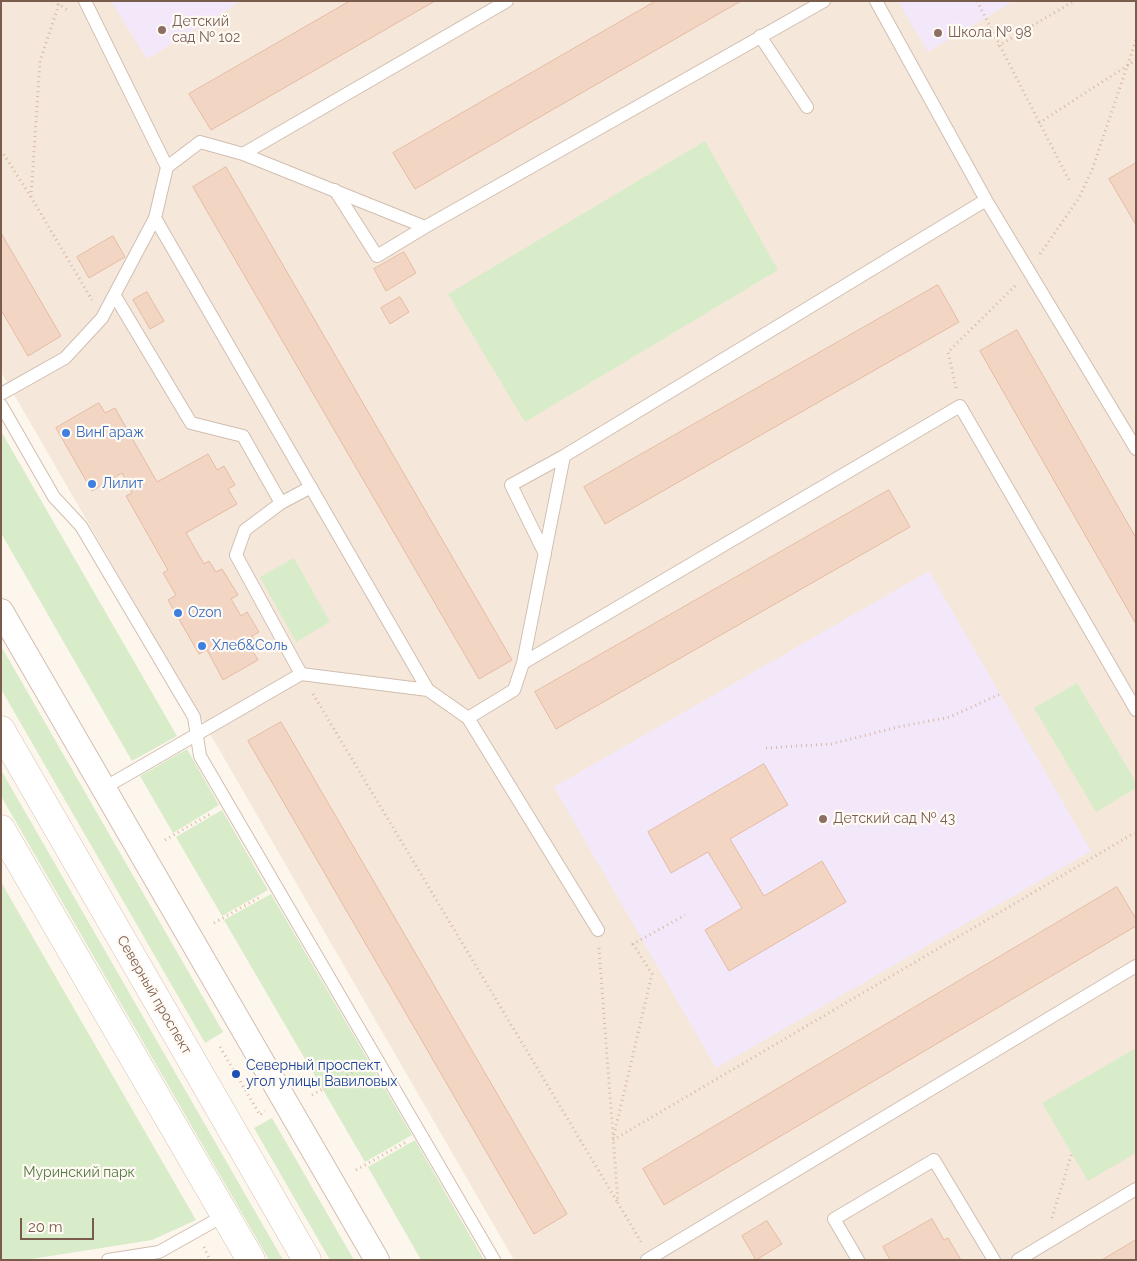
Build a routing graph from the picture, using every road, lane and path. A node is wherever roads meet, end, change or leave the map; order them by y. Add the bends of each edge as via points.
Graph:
1 (60, 1) edge
2 (85, 1) edge
3 (507, 1) edge
4 (824, 1) edge
5 (876, 1) edge
6 (977, 1) edge
7 (1074, 1) edge
8 (760, 36) junction
9 (1136, 40) edge
10 (998, 46) junction
11 (1136, 60) edge
12 (1127, 65) junction
13 (807, 107) dead end
14 (1039, 123) junction
15 (1, 150) edge
16 (243, 154) junction
17 (167, 167) junction
18 (1070, 182) dead end
19 (335, 190) junction
20 (32, 196) junction
21 (986, 200) junction
22 (155, 218) junction
23 (424, 227) junction
24 (1029, 272) junction
25 (115, 296) junction
26 (102, 318) junction
27 (1, 394) edge
28 (1, 406) edge
29 (960, 406) junction
30 (1136, 450) edge
31 (564, 456) junction
32 (311, 487) junction
33 (281, 503) junction
34 (544, 554) junction
35 (1, 611) edge
36 (523, 663) junction
37 (301, 674) junction
38 (428, 690) junction
39 (1000, 694) dead end
40 (1136, 710) edge
41 (468, 718) junction
42 (1, 730) edge
43 (197, 734) junction
44 (766, 748) dead end
45 (104, 788) junction
46 (228, 803) junction
47 (1, 828) edge
48 (1136, 834) edge
49 (165, 840) dead end
50 (277, 888) junction
51 (685, 915) dead end
52 (214, 923) dead end
53 (598, 930) joint
54 (1136, 966) edge
55 (220, 1047) dead end
56 (377, 1059) junction
57 (312, 1095) dead end
58 (272, 1107) dead end
59 (421, 1134) junction
60 (613, 1140) junction
61 (1072, 1152) dead end
62 (356, 1170) dead end
63 (1136, 1189) edge
64 (618, 1203) junction
65 (225, 1215) junction
66 (1043, 1244) junction
67 (648, 1259) edge
68 (108, 1260) edge
69 (251, 1260) edge
70 (307, 1260) edge
71 (377, 1260) edge
72 (494, 1260) edge
73 (858, 1260) edge
74 (994, 1260) edge
75 (1018, 1260) edge

1 - 20 path via 40,62
2 - 17 lane
3 - 16 lane
4 - 8 lane
5 - 21 lane
6 - 10 path
7 - 10 path
8 - 13 lane
8 - 23 lane
9 - 12 path
10 - 14 path
11 - 12 path
12 - 14 path
12 - 24 path via 1092,170 1079,198
14 - 18 path
15 - 20 path
16 - 17 lane via 200,142
16 - 19 lane
17 - 22 lane
19 - 23 lane
19 - 23 lane via 377,256
20 - 26 path
21 - 24 lane
21 - 31 lane
22 - 25 lane
22 - 32 lane
24 - 29 path via 948,352
24 - 30 lane
25 - 26 lane
25 - 33 lane via 191,423 243,436
26 - 27 lane via 65,358
28 - 43 lane via 54,497 81,526 101,559 194,716
29 - 36 lane
29 - 40 lane
31 - 34 lane
31 - 34 lane via 511,485
32 - 33 lane
32 - 38 lane
33 - 37 lane via 245,530 236,555
34 - 36 lane
35 - 45 street
36 - 41 lane via 514,690
37 - 38 lane
37 - 43 lane
37 - 64 path
38 - 41 lane
39 - 44 path via 950,718 831,744
41 - 53 lane
42 - 70 main road, Северный проспект
43 - 45 lane
43 - 46 lane via 200,756
45 - 71 street
46 - 49 path
46 - 50 lane
47 - 65 main road
48 - 60 path via 1131,834
50 - 52 path
50 - 56 lane
51 - 60 path via 632,944 652,974
53 - 60 path
54 - 67 lane
55 - 58 path via 260,1114
56 - 57 path
56 - 59 lane
59 - 62 path
59 - 72 lane
60 - 64 path
61 - 66 path
63 - 66 lane
64 - 67 path
65 - 68 lane via 159,1252
65 - 69 main road
66 - 75 lane
73 - 74 lane via 834,1219 934,1160

